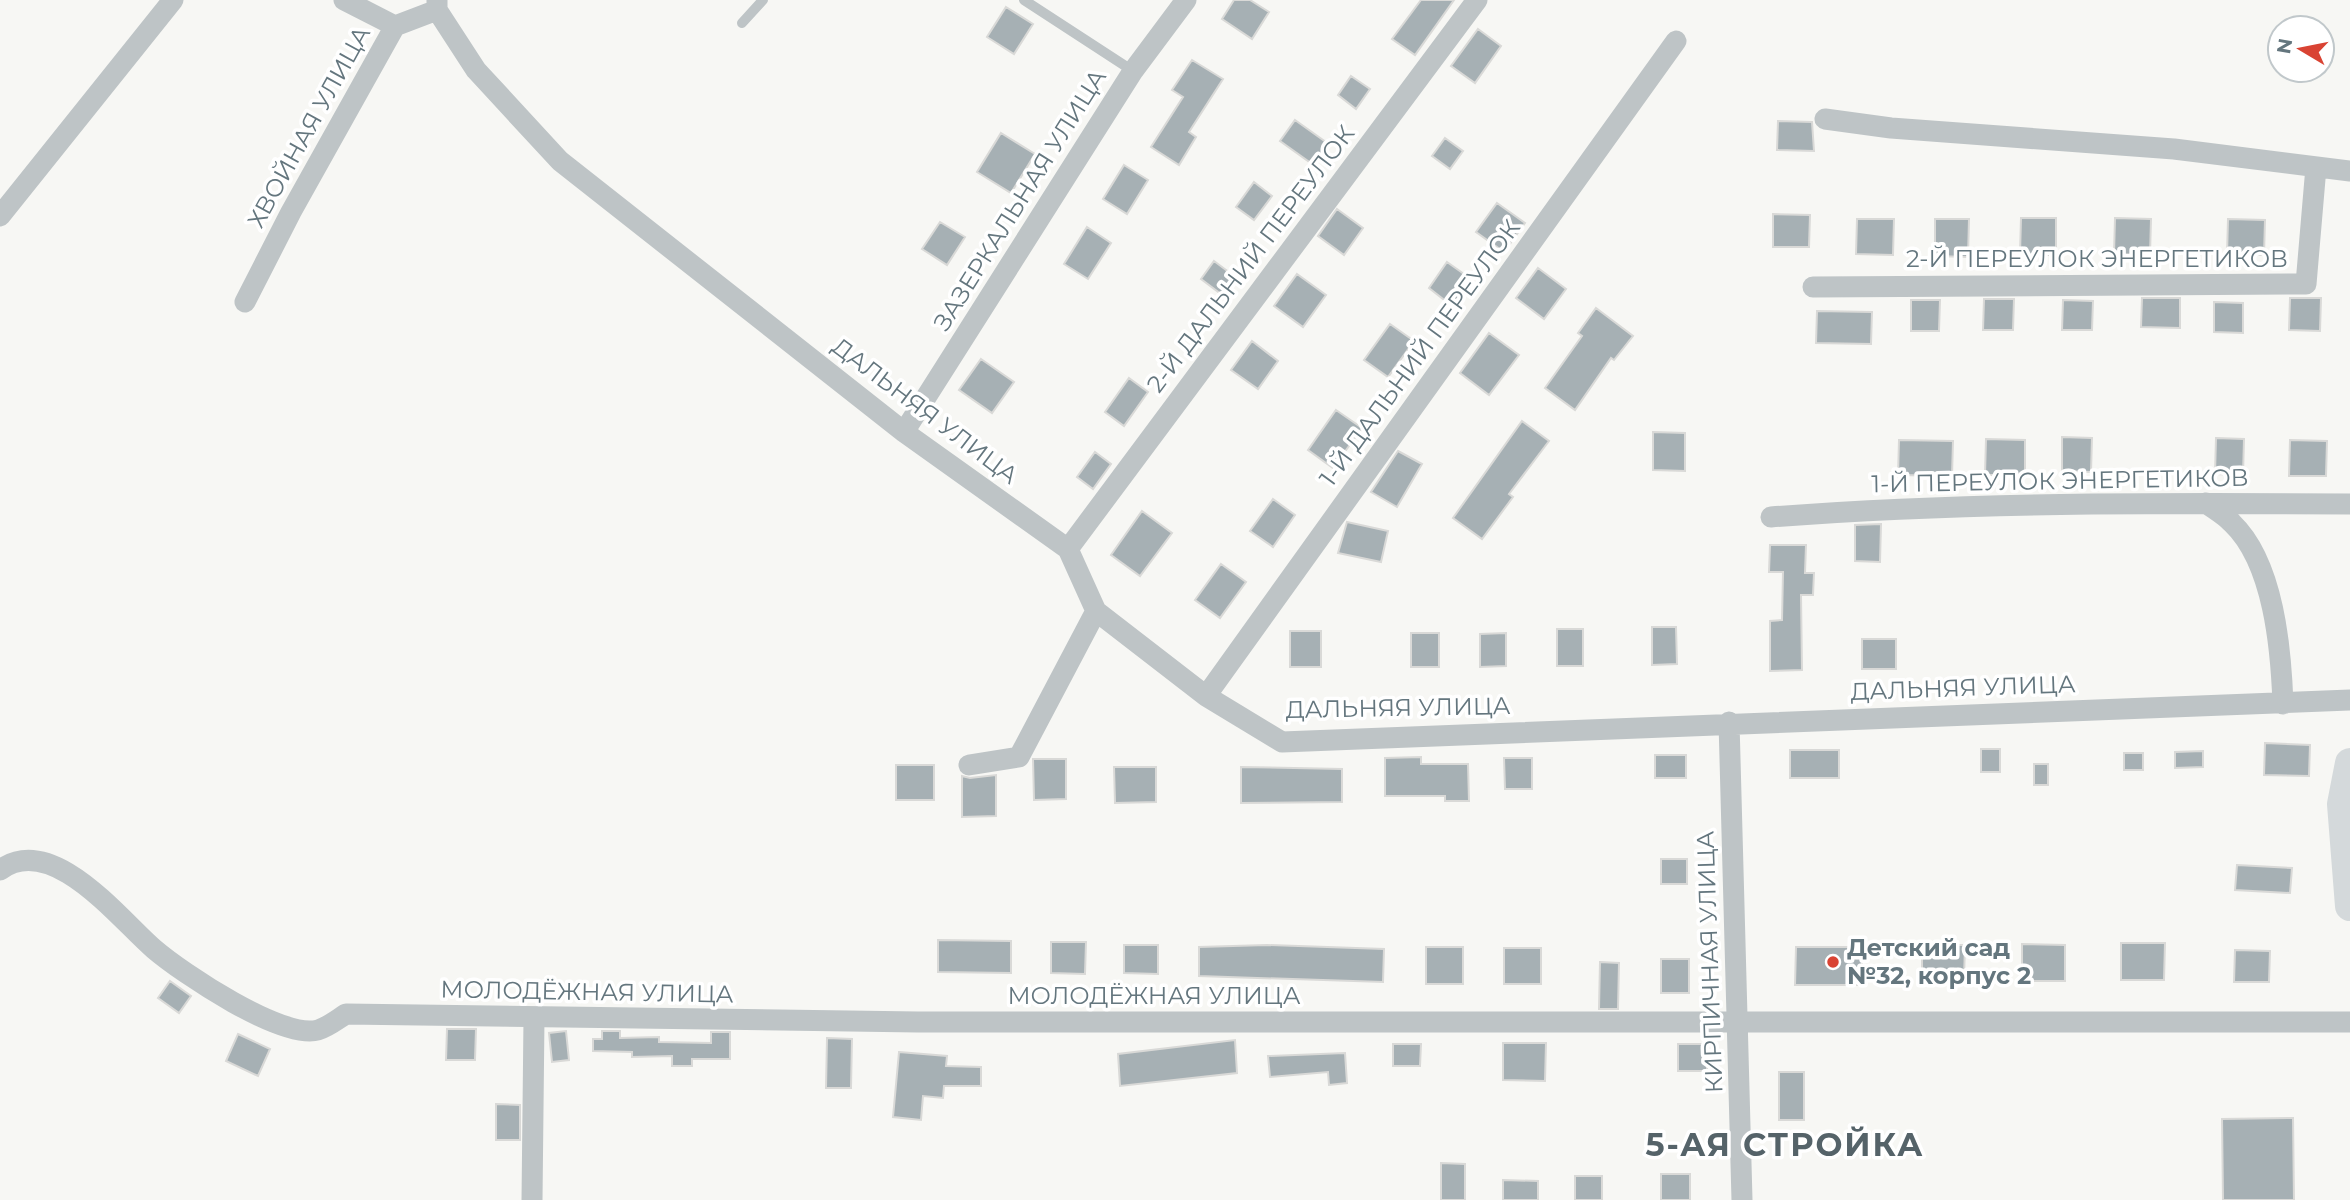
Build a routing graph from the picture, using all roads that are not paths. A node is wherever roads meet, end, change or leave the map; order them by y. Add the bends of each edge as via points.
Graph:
1 (173, 0) edge
2 (344, 0) edge
3 (763, 0) edge
4 (1024, 0) edge
5 (1186, 0) edge
6 (1477, 0) edge
7 (437, 5) edge
8 (742, 23) dead end
9 (395, 26) junction
10 (1676, 41) dead end
11 (1133, 71) junction
12 (1825, 119) dead end
13 (2316, 167) junction
14 (2350, 171) edge
15 (0, 216) edge
16 (1813, 286) dead end
17 (245, 302) dead end
18 (904, 432) junction
19 (2206, 503) junction
20 (2350, 504) edge
21 (1772, 517) dead end
22 (1068, 549) junction
23 (1096, 611) junction
24 (1206, 696) junction
25 (2350, 700) edge
26 (2283, 704) junction
27 (1730, 722) junction
28 (2350, 763) edge
29 (969, 765) dead end
30 (8, 867) edge
31 (2350, 906) edge
32 (534, 1018) junction
33 (1739, 1022) junction
34 (2350, 1022) edge
35 (532, 1200) edge
36 (1742, 1200) edge

1 - 15 street
2 - 9 street
3 - 8 lane
4 - 11 lane
5 - 11 street, ЗАЗЕРКАЛЬНАЯ УЛИЦА
6 - 22 street, 2-Й ДАЛЬНИЙ ПЕРЕУЛОК
7 - 9 street, ХВОЙНАЯ УЛИЦА
7 - 18 street, ДАЛЬНЯЯ УЛИЦА via 475,70 560,161
9 - 17 street, ХВОЙНАЯ УЛИЦА
10 - 24 street, 1-Й ДАЛЬНИЙ ПЕРЕУЛОК
11 - 18 street, ЗАЗЕРКАЛЬНАЯ УЛИЦА
12 - 13 street via 2174,149
13 - 14 street
13 - 16 street, 2-Й ПЕРЕУЛОК ЭНЕРГЕТИКОВ via 2306,284
18 - 22 street, ДАЛЬНЯЯ УЛИЦА
19 - 20 street, 1-Й ПЕРЕУЛОК ЭНЕРГЕТИКОВ
19 - 21 street, 1-Й ПЕРЕУЛОК ЭНЕРГЕТИКОВ via 1886,509
19 - 26 street via 2233,523 2260,566 2281,649
22 - 23 street, ДАЛЬНЯЯ УЛИЦА
23 - 24 street, ДАЛЬНЯЯ УЛИЦА
23 - 29 street via 1019,757
24 - 27 street, ДАЛЬНЯЯ УЛИЦА via 1282,742
25 - 26 street, ДАЛЬНЯЯ УЛИЦА
26 - 27 street, ДАЛЬНЯЯ УЛИЦА
27 - 33 street, КИРПИЧНАЯ УЛИЦА
28 - 31 main road via 2342,804
30 - 32 street, МОЛОДЁЖНАЯ УЛИЦА via 34,860 68,873 96,891 154,950 255,1014 287,1027 318,1030 346,1014
32 - 33 street, МОЛОДЁЖНАЯ УЛИЦА
32 - 35 street
33 - 34 street, МОЛОДЁЖНАЯ УЛИЦА
33 - 36 street, КИРПИЧНАЯ УЛИЦА

